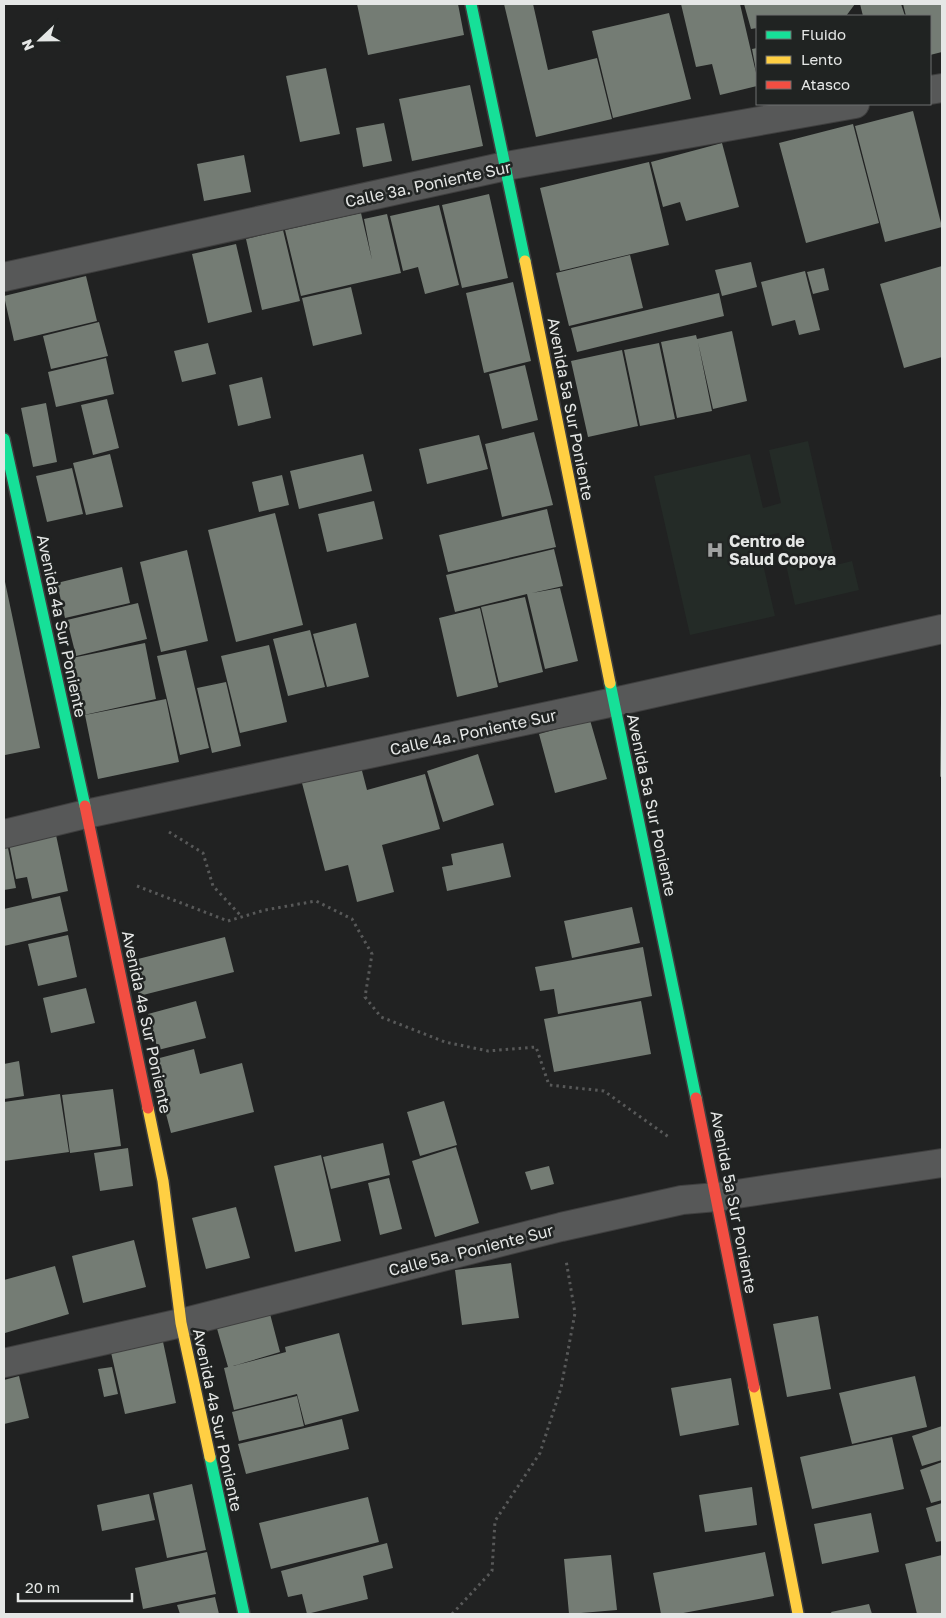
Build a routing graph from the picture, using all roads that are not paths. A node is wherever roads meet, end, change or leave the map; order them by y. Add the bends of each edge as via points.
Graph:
1 (471, 4) edge
2 (849, 105) edge
3 (506, 166) junction
4 (4, 277) edge
5 (4, 439) edge
6 (942, 628) edge
7 (614, 702) junction
8 (86, 814) junction
9 (4, 834) edge
10 (942, 1162) edge
11 (717, 1196) junction
12 (181, 1323) junction
13 (4, 1363) edge
14 (244, 1614) edge
15 (798, 1614) edge

1 - 3 street, Avenida 5a Sur Poniente
2 - 3 street, Calle 3a. Poniente Sur
3 - 4 street, Calle 3a. Poniente Sur
3 - 7 street, Avenida 5a Sur Poniente
5 - 8 street, Avenida 4a Sur Poniente
6 - 7 street, Calle 4a. Poniente Sur
7 - 8 street, Calle 4a. Poniente Sur
7 - 11 street, Avenida 5a Sur Poniente
8 - 9 street, Calle 4a. Poniente Sur
8 - 12 street, Avenida 4a Sur Poniente via 163,1181
10 - 11 street, Calle 5a. Poniente Sur
11 - 12 street, Calle 5a. Poniente Sur via 682,1200 561,1228
11 - 15 street, Avenida 5a Sur Poniente
12 - 13 street, Calle 5a. Poniente Sur
12 - 14 street, Avenida 4a Sur Poniente

